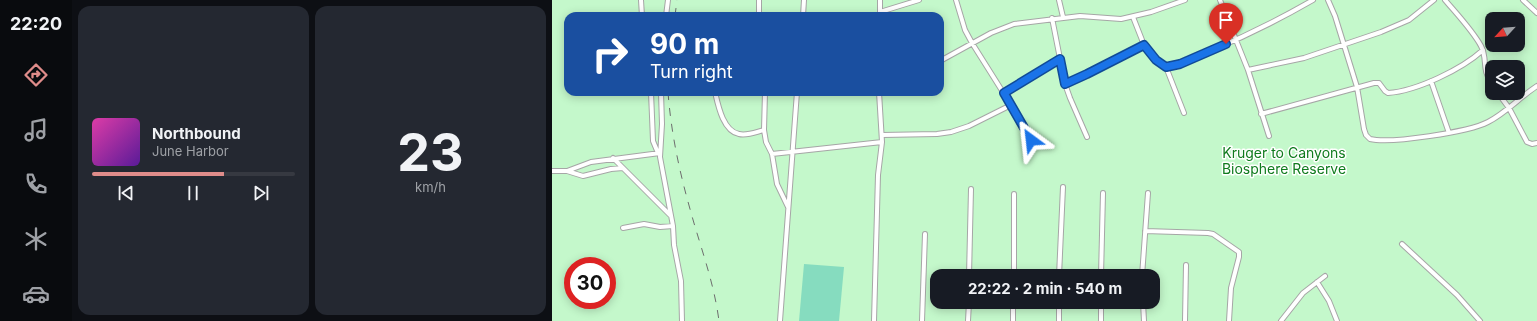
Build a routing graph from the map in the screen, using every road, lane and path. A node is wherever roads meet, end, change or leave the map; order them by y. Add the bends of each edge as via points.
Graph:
1 (641, 0) edge
2 (668, 0) edge
3 (759, 0) edge
4 (804, 0) edge
5 (880, 0) edge
6 (919, 0) edge
7 (956, 0) edge
8 (1060, 0) edge
9 (1185, 0) edge
10 (1220, 0) edge
11 (1313, 0) edge
12 (1328, 0) edge
13 (1434, 0) edge
14 (1445, 0) edge
15 (1523, 0) edge
16 (642, 12) edge
17 (666, 12) edge
18 (759, 12) edge
19 (803, 12) edge
20 (880, 12) edge
21 (886, 12) edge
22 (1537, 13) edge
23 (1064, 17) junction
24 (1133, 17) junction
25 (1052, 18) junction
26 (1237, 40) junction
27 (972, 43) junction
28 (1343, 44) junction
29 (1144, 45) junction
30 (1483, 50) junction
31 (944, 59) edge
32 (1060, 59) junction
33 (1166, 67) junction
34 (1248, 70) junction
35 (1485, 72) edge
36 (1431, 81) junction
37 (1065, 84) junction
38 (1537, 86) edge
39 (1357, 87) junction
40 (1004, 93) junction
41 (651, 96) edge
42 (661, 96) edge
43 (716, 96) edge
44 (765, 96) edge
45 (797, 96) edge
46 (879, 96) edge
47 (1503, 100) edge
48 (1011, 105) junction
49 (1509, 108) junction
50 (1184, 113) dead end
51 (1261, 114) junction
52 (764, 130) junction
53 (1449, 133) junction
54 (882, 135) junction
55 (1269, 136) dead end
56 (1086, 137) dead end
57 (1031, 140) dead end
58 (882, 142) junction
59 (1537, 143) edge
60 (792, 152) junction
61 (659, 153) junction
62 (772, 154) junction
63 (613, 158) junction
64 (623, 168) junction
65 (567, 170) junction
66 (552, 171) edge
67 (1063, 187) dead end
68 (971, 189) dead end
69 (1103, 192) dead end
70 (1148, 193) dead end
71 (1014, 194) dead end
72 (789, 208) junction
73 (671, 216) junction
74 (673, 226) junction
75 (623, 228) dead end
76 (1145, 231) junction
77 (925, 234) dead end
78 (1402, 244) dead end
79 (1186, 265) dead end
80 (969, 269) edge
81 (1014, 269) edge
82 (1059, 269) edge
83 (1101, 269) edge
84 (1142, 269) edge
85 (1325, 276) dead end
86 (1317, 282) junction
87 (969, 309) edge
88 (1013, 309) edge
89 (1059, 309) edge
90 (1101, 309) edge
91 (1143, 309) edge
92 (682, 321) edge
93 (780, 321) edge
94 (874, 321) edge
95 (922, 321) edge
96 (968, 321) edge
97 (1013, 321) edge
98 (1059, 321) edge
99 (1101, 321) edge
100 (1144, 321) edge
101 (1185, 321) edge
102 (1229, 321) edge
103 (1281, 321) edge
104 (1336, 321) edge
105 (1480, 321) edge

1 - 16 street
2 - 17 street
3 - 18 street
4 - 19 street
5 - 20 street
6 - 21 street
7 - 27 street
8 - 23 street
9 - 24 street
10 - 26 street
11 - 26 street
12 - 28 street
13 - 28 street via 1400,24
14 - 30 street
15 - 22 street
23 - 24 street
23 - 25 street
24 - 29 street
25 - 27 street via 1002,27
25 - 32 street
26 - 33 street via 1180,64
26 - 34 street
27 - 31 street
27 - 40 street
28 - 34 street via 1304,58
28 - 39 street
29 - 33 street via 1156,60
29 - 37 street
30 - 35 street
30 - 36 street via 1465,64
32 - 37 street
32 - 40 street
33 - 50 street
34 - 51 street
36 - 39 street via 1412,89 1391,93 1386,92 1379,83
36 - 53 street
37 - 56 street
38 - 49 street
39 - 51 street
39 - 53 street via 1364,129 1370,139 1386,140
40 - 48 street
41 - 61 street via 654,141
42 - 61 street
43 - 52 street via 724,120 736,133 741,135
44 - 52 street
45 - 60 street
46 - 54 street
47 - 49 street
48 - 54 street via 951,132
48 - 57 street
49 - 53 street via 1482,125
49 - 59 street via 1527,142
51 - 55 street
52 - 62 street via 767,146
54 - 58 street
58 - 60 street
58 - 94 street via 878,175
60 - 62 street
60 - 72 street
61 - 63 street
61 - 73 street
62 - 72 street via 777,184
63 - 64 street
63 - 65 street via 584,163
64 - 65 street via 583,176
64 - 73 street
65 - 66 street
67 - 82 street
68 - 80 street
69 - 83 street
70 - 76 street
71 - 81 street
72 - 93 street
73 - 74 street
74 - 75 street via 644,224
74 - 92 street via 674,245 682,281
76 - 84 street
76 - 102 street via 1213,234 1239,252 1231,288
77 - 95 street
78 - 105 street via 1457,295
79 - 101 street
85 - 86 street
86 - 103 street via 1303,293
86 - 104 street via 1329,301
87 - 96 street
88 - 97 street
89 - 98 street
90 - 99 street
91 - 100 street

